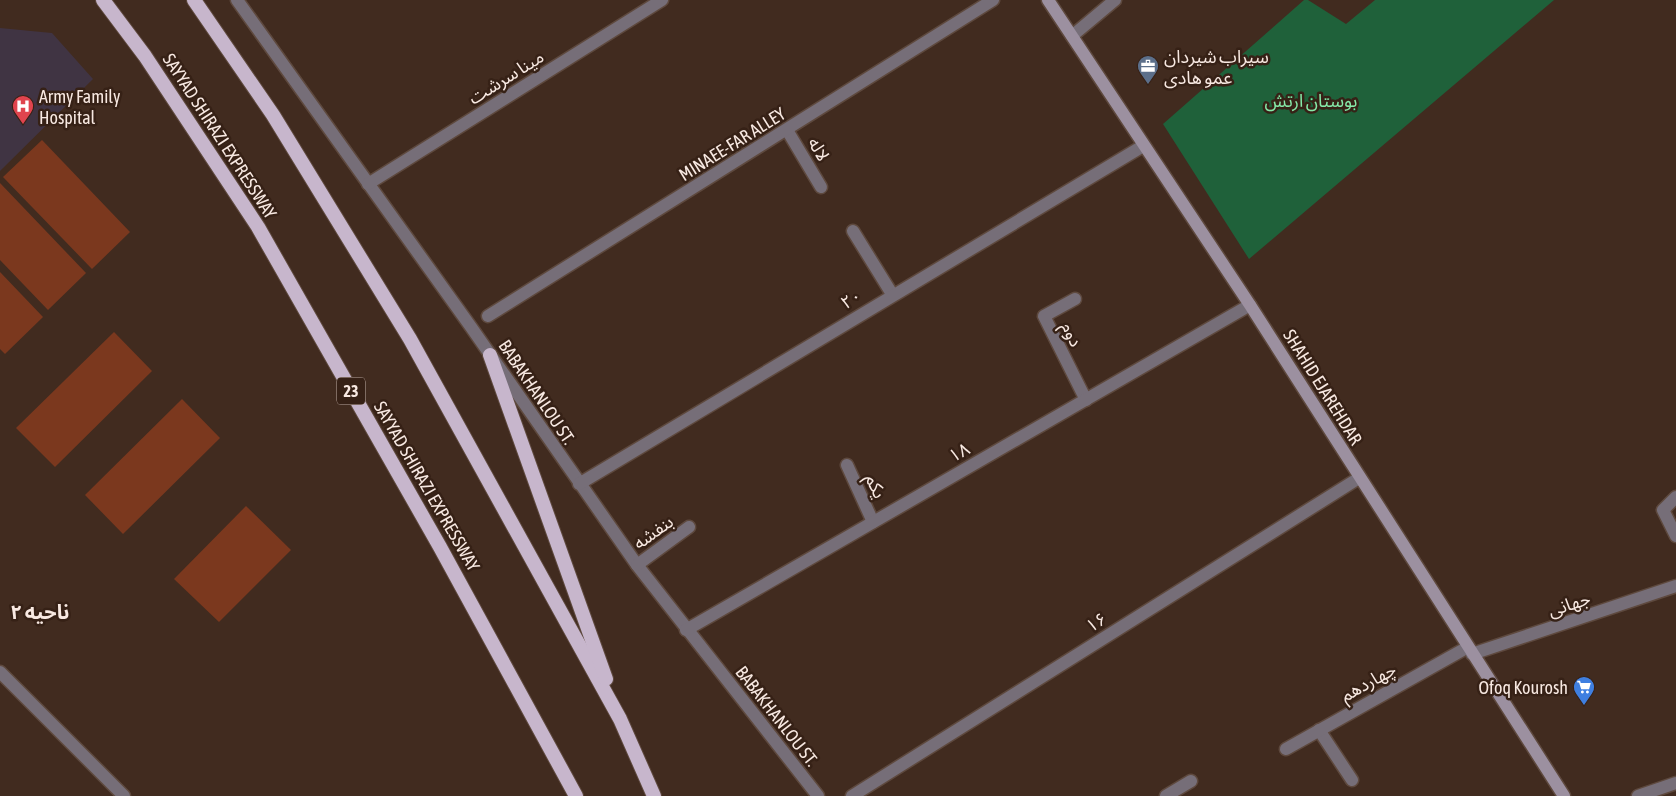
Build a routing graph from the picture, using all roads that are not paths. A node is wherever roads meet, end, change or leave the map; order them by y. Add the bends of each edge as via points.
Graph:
1 (104, 0) edge
2 (194, 0) edge
3 (237, 0) edge
4 (662, 0) edge
5 (993, 0) edge
6 (1048, 0) edge
7 (1115, 0) edge
8 (1072, 36) junction
9 (787, 130) junction
10 (1143, 146) junction
11 (368, 184) junction
12 (821, 187) dead end
13 (854, 231) dead end
14 (892, 294) junction
15 (1075, 299) dead end
16 (1250, 305) junction
17 (488, 316) dead end
18 (490, 355) junction
19 (1086, 400) junction
20 (847, 465) dead end
21 (1359, 478) junction
22 (579, 484) junction
23 (1676, 497) edge
24 (873, 522) junction
25 (689, 527) dead end
26 (1676, 536) edge
27 (637, 565) junction
28 (1676, 586) edge
29 (686, 630) junction
30 (1470, 650) junction
31 (0, 672) edge
32 (620, 720) junction
33 (1319, 730) junction
34 (1286, 749) dead end
35 (1352, 780) dead end
36 (1191, 782) dead end
37 (1676, 783) edge
38 (124, 796) edge
39 (576, 796) edge
40 (654, 796) edge
41 (818, 796) edge
42 (852, 796) edge
43 (1166, 796) edge
44 (1564, 796) edge
45 (1638, 796) edge

1 - 39 highway, SAYYAD SHIRAZI EXPRESSWAY / 23 via 146,56 258,227 440,547
2 - 32 highway via 273,115 392,310
3 - 11 street, BABAKHANLOU ST.
4 - 11 street, مینا سرشت
5 - 9 street, MINAEE-FAR ALLEY
6 - 8 main road, SHAHID EJAREHDAR
7 - 8 street
8 - 10 main road, SHAHID EJAREHDAR
9 - 12 street, لاله
9 - 17 street, MINAEE-FAR ALLEY
10 - 14 street, ۲۰
10 - 16 main road, SHAHID EJAREHDAR
11 - 18 street, BABAKHANLOU ST.
13 - 14 street
14 - 22 street, ۲۰
15 - 19 street, دوم via 1044,316
16 - 19 street, ۱۸
16 - 21 main road, SHAHID EJAREHDAR
18 - 22 street, BABAKHANLOU ST.
18 - 32 highway
19 - 24 street, ۱۸
20 - 24 street, یکم
21 - 30 main road, SHAHID EJAREHDAR
21 - 42 street, ۱۶
22 - 27 street, BABAKHANLOU ST.
23 - 26 street via 1663,510
24 - 29 street, ۱۸
25 - 27 street, بنفشه
27 - 29 street, BABAKHANLOU ST.
28 - 30 street, جهانی
29 - 41 street, BABAKHANLOU ST.
30 - 33 street, چهاردهم
30 - 44 main road, SHAHID EJAREHDAR
31 - 38 street
32 - 40 highway
33 - 34 street, چهاردهم
33 - 35 street
36 - 43 street
37 - 45 street

